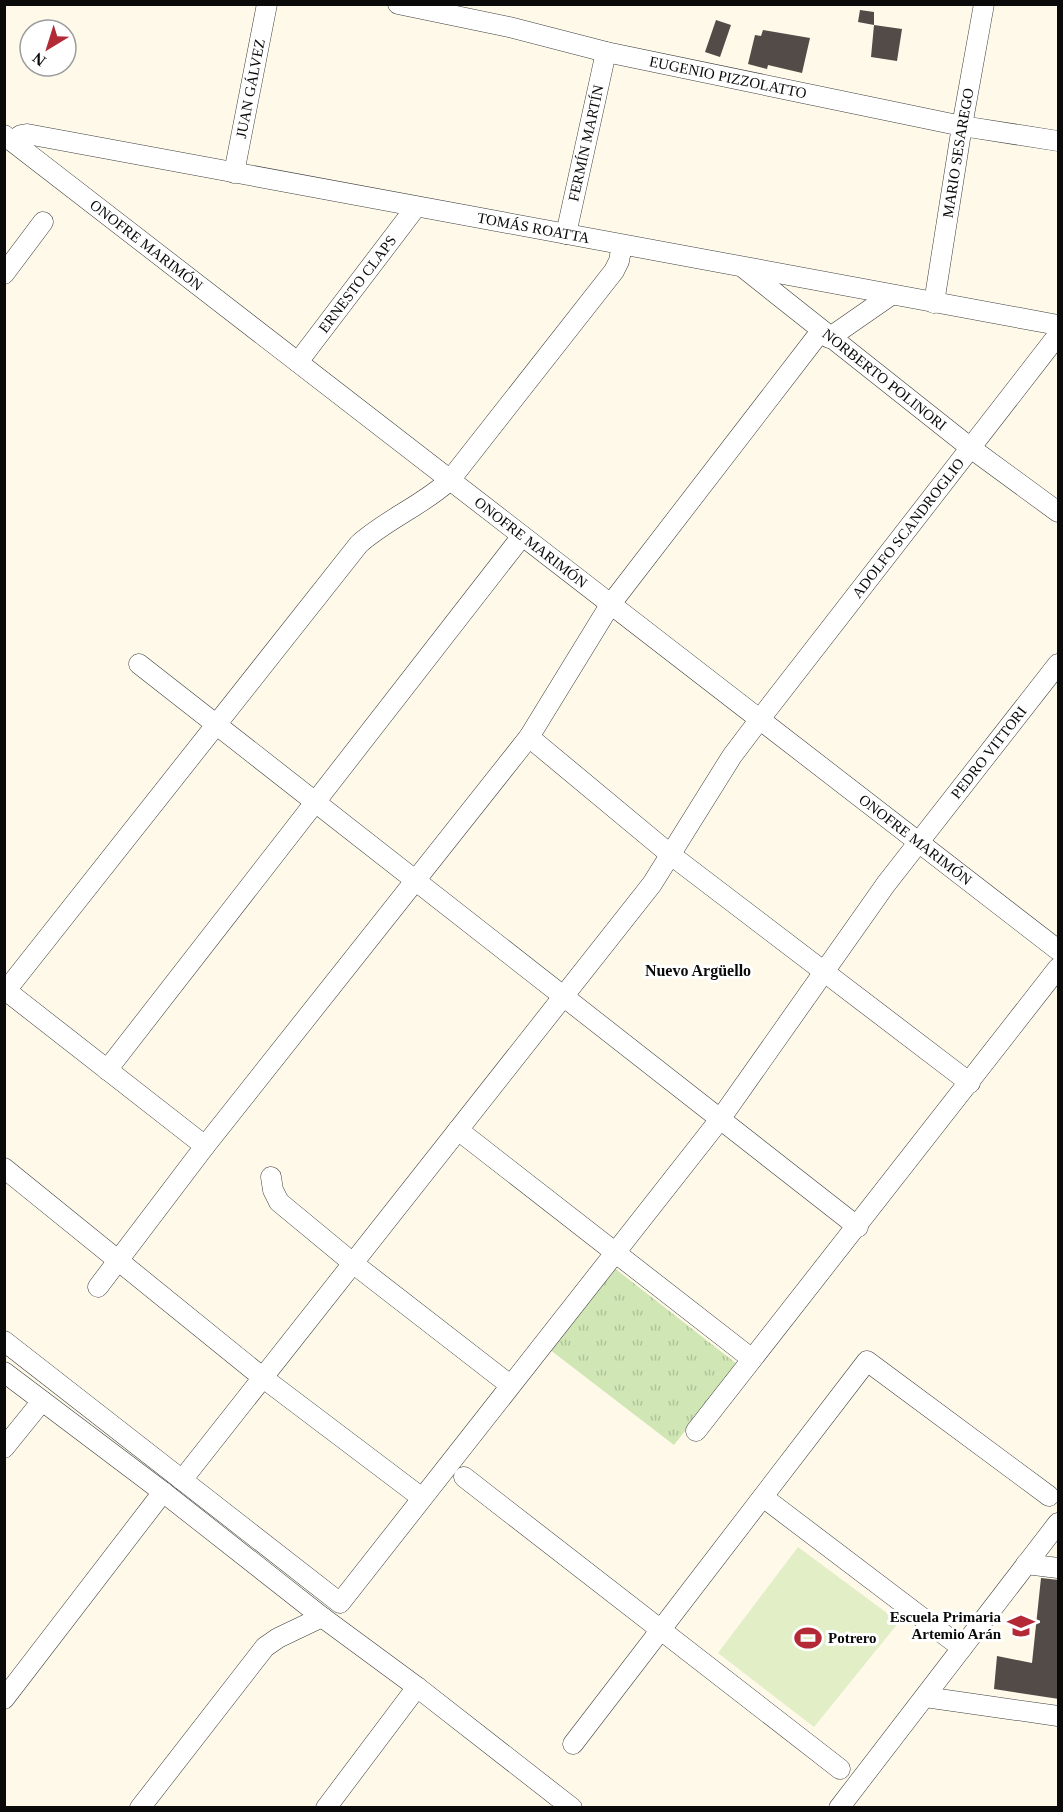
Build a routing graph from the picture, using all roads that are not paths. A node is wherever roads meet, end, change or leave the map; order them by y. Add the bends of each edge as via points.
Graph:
1 (267, 4) edge
2 (398, 4) edge
3 (984, 4) edge
4 (606, 52) junction
5 (962, 126) junction
6 (8, 138) edge
7 (1059, 141) edge
8 (234, 173) junction
9 (416, 207) junction
10 (43, 222) dead end
11 (566, 234) junction
12 (622, 245) junction
13 (8, 261) edge
14 (742, 268) junction
15 (891, 295) junction
16 (934, 303) junction
17 (1059, 325) edge
18 (825, 335) junction
19 (1059, 335) edge
20 (298, 362) junction
21 (972, 449) junction
22 (450, 480) junction
23 (1059, 512) edge
24 (522, 536) junction
25 (610, 605) junction
26 (139, 664) dead end
27 (1059, 664) edge
28 (760, 719) junction
29 (217, 724) junction
30 (529, 737) junction
31 (315, 801) junction
32 (918, 841) junction
33 (671, 855) junction
34 (417, 881) junction
35 (1059, 950) edge
36 (1059, 968) edge
37 (825, 971) junction
38 (5, 991) edge
39 (564, 996) junction
40 (107, 1070) junction
41 (970, 1083) junction
42 (721, 1118) junction
43 (458, 1130) junction
44 (205, 1146) junction
45 (4, 1168) edge
46 (271, 1177) dead end
47 (858, 1227) junction
48 (614, 1252) junction
49 (117, 1260) junction
50 (354, 1264) junction
51 (98, 1287) dead end
52 (4, 1341) edge
53 (752, 1359) junction
54 (4, 1372) edge
55 (262, 1377) junction
56 (510, 1385) junction
57 (42, 1401) junction
58 (696, 1431) dead end
59 (4, 1448) edge
60 (464, 1477) dead end
61 (182, 1480) junction
62 (163, 1492) junction
63 (1049, 1496) dead end
64 (763, 1497) junction
65 (422, 1498) junction
66 (1059, 1523) edge
67 (1026, 1564) junction
68 (1059, 1568) edge
69 (322, 1617) junction
70 (660, 1630) junction
71 (962, 1648) junction
72 (417, 1687) junction
73 (925, 1697) junction
74 (4, 1699) edge
75 (1059, 1716) edge
76 (573, 1744) dead end
77 (840, 1769) dead end
78 (550, 1801) edge
79 (140, 1808) edge
80 (326, 1808) edge
81 (572, 1808) edge
82 (839, 1808) edge

1 - 8 street, JUAN GÁLVEZ
2 - 4 street, EUGENIO PIZZOLATTO
3 - 5 street, MARIO SESAREGO
4 - 5 street, EUGENIO PIZZOLATTO
4 - 11 street, FERMÍN MARTÍN
5 - 7 street, EUGENIO PIZZOLATTO
5 - 16 street, MARIO SESAREGO
6 - 8 street, TOMÁS ROATTA via 27,134
6 - 20 street, ONOFRE MARIMÓN
8 - 9 street, TOMÁS ROATTA
9 - 11 street, TOMÁS ROATTA
9 - 20 street, ERNESTO CLAPS
10 - 13 street
11 - 12 street, TOMÁS ROATTA
12 - 14 street, TOMÁS ROATTA
12 - 22 street via 614,271
14 - 15 street, TOMÁS ROATTA
14 - 18 street, NORBERTO POLINORI
15 - 16 street, TOMÁS ROATTA
15 - 18 street
16 - 17 street, TOMÁS ROATTA
18 - 21 street, NORBERTO POLINORI
18 - 25 street
19 - 21 street, ADOLFO SCANDROGLIO
20 - 22 street, ONOFRE MARIMÓN
21 - 23 street, NORBERTO POLINORI
21 - 28 street, ADOLFO SCANDROGLIO
22 - 24 street, ONOFRE MARIMÓN
22 - 29 street via 360,544
24 - 25 street, ONOFRE MARIMÓN
24 - 31 street
25 - 28 street, ONOFRE MARIMÓN
25 - 30 street
26 - 29 street
27 - 32 street, PEDRO VITTORI
28 - 32 street, ONOFRE MARIMÓN
28 - 33 street, ADOLFO SCANDROGLIO via 732,756
29 - 31 street
29 - 38 street
30 - 33 street
30 - 34 street
31 - 34 street
31 - 40 street
32 - 35 street, ONOFRE MARIMÓN
32 - 37 street, PEDRO VITTORI
33 - 37 street
33 - 39 street, ADOLFO SCANDROGLIO
34 - 39 street
34 - 44 street
36 - 41 street
37 - 41 street
37 - 42 street, PEDRO VITTORI
38 - 40 street
39 - 42 street
39 - 43 street, ADOLFO SCANDROGLIO
40 - 44 street
41 - 47 street
42 - 47 street
42 - 48 street, PEDRO VITTORI
43 - 48 street
43 - 50 street, ADOLFO SCANDROGLIO
44 - 49 street
45 - 49 street
46 - 50 street via 279,1202
47 - 53 street
48 - 53 street
48 - 56 street, PEDRO VITTORI
49 - 51 street
49 - 55 street
50 - 55 street, ADOLFO SCANDROGLIO
50 - 56 street
52 - 61 street
53 - 58 street
54 - 57 street
55 - 61 street, ADOLFO SCANDROGLIO
55 - 65 street
56 - 65 street, PEDRO VITTORI
57 - 59 street
57 - 62 street
60 - 70 street
61 - 65 street, PEDRO VITTORI via 340,1603
62 - 69 street
62 - 74 street
63 - 64 street via 867,1361
64 - 70 street
64 - 71 street
66 - 67 street
67 - 68 street
67 - 71 street
69 - 72 street
69 - 79 street via 265,1647
70 - 76 street
70 - 77 street
71 - 73 street
72 - 78 street
72 - 80 street
73 - 75 street
73 - 82 street
78 - 81 street

